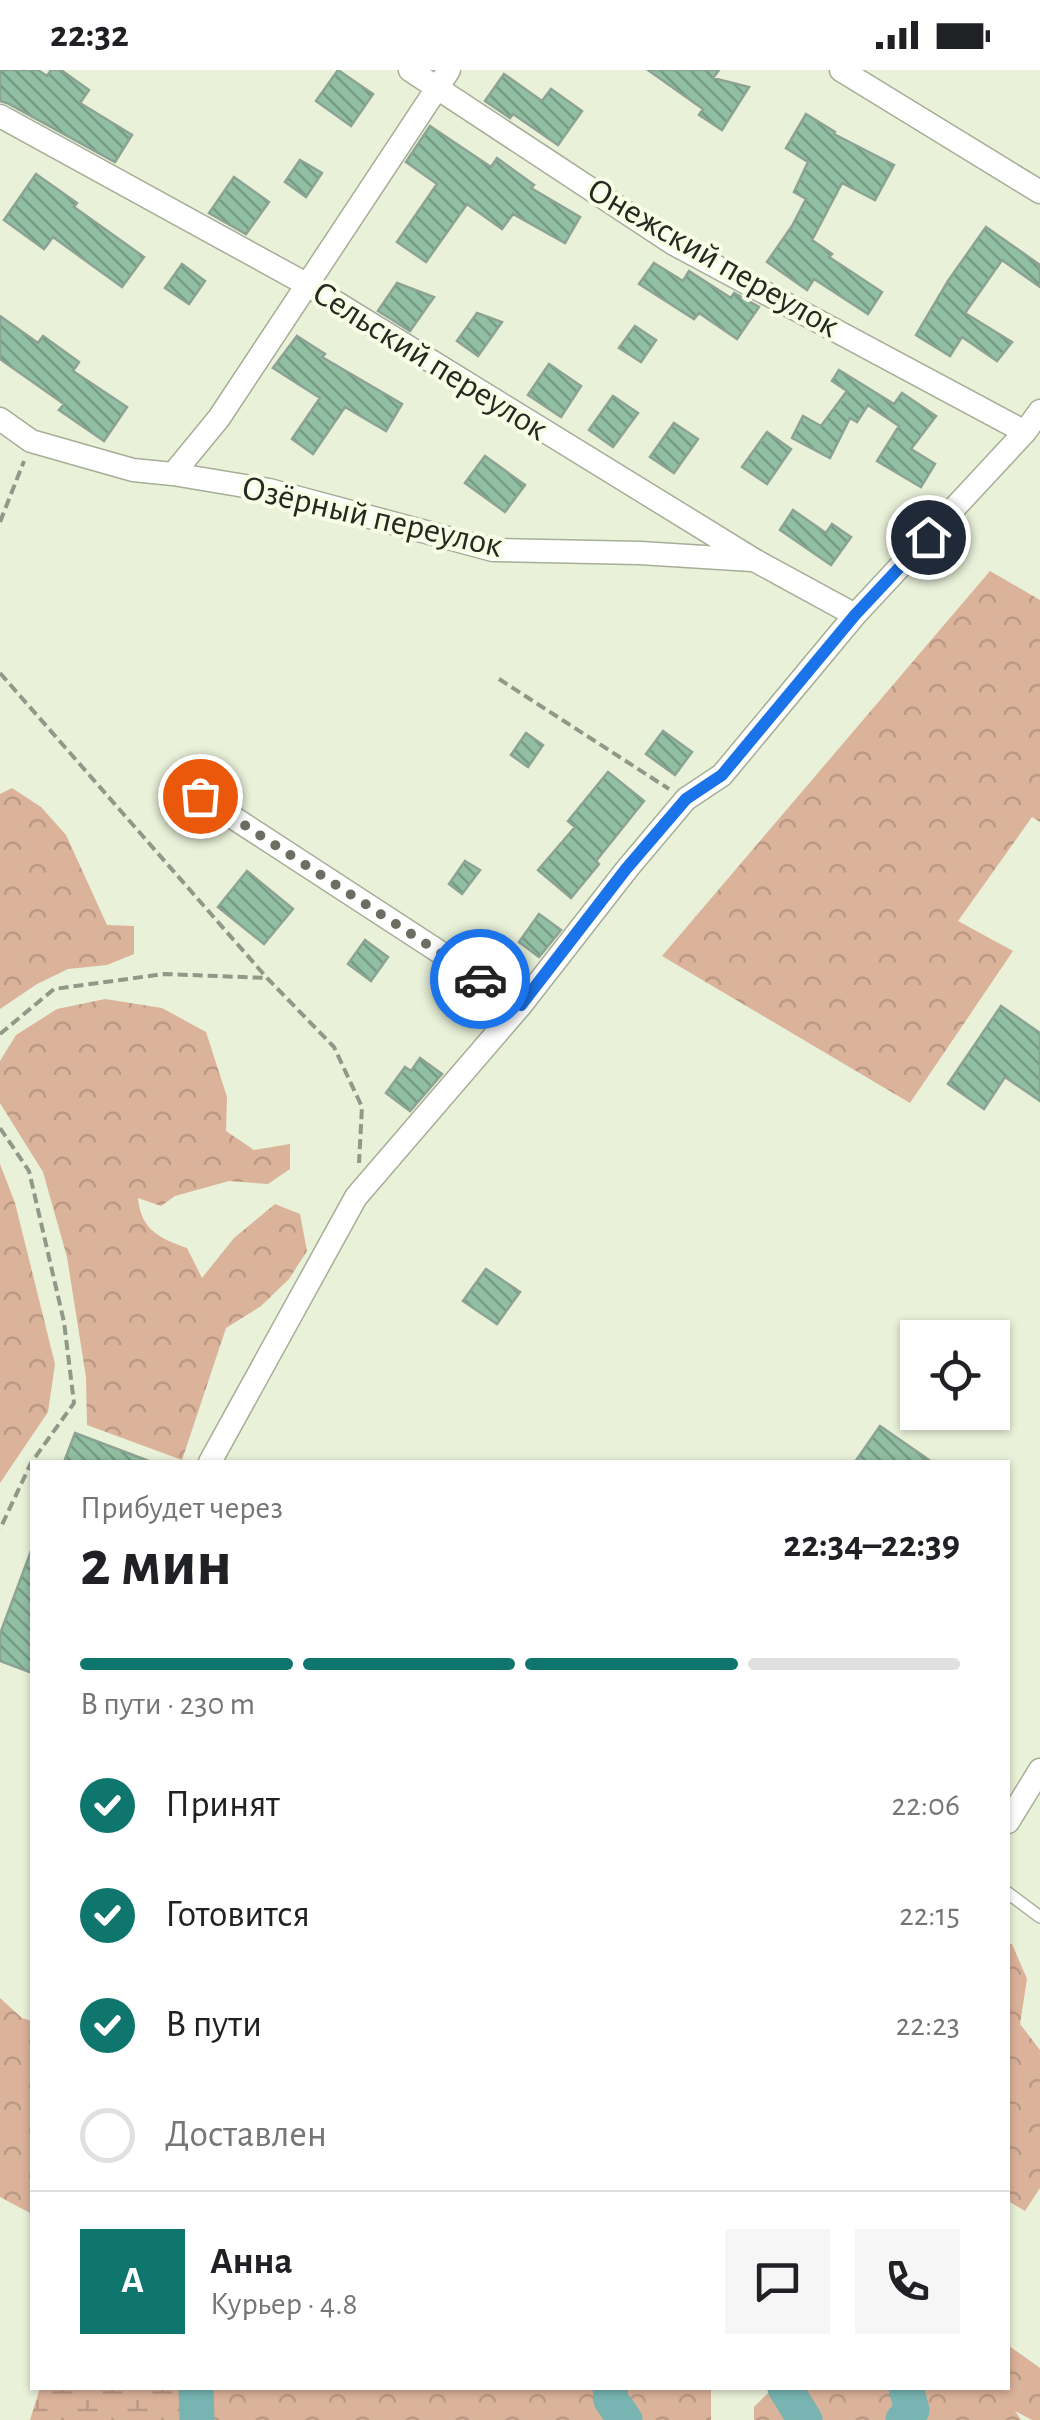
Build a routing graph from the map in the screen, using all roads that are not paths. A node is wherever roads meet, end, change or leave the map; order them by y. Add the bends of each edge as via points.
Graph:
1 (410, 70) edge
2 (841, 70) edge
3 (444, 79) edge
4 (0, 116) edge
5 (1040, 192) edge
6 (306, 284) junction
7 (1040, 411) edge
8 (0, 420) edge
9 (1024, 432) junction
10 (174, 474) junction
11 (756, 561) junction
12 (855, 615) junction
13 (200, 796) dead end
14 (521, 1005) junction
15 (211, 1460) edge
16 (1040, 1770) edge
17 (1010, 1819) edge
18 (1010, 1895) edge
19 (1040, 1917) edge

1 - 3 street, Онежский переулок
2 - 5 street
3 - 6 street
3 - 9 street, Онежский переулок via 674,244
4 - 6 street, Сельский переулок
6 - 10 street
6 - 11 street, Сельский переулок
7 - 9 street
8 - 10 street, Озёрный переулок via 31,441 133,470
9 - 12 street
10 - 11 street, Озёрный переулок via 269,490 493,550
11 - 12 street, Сельский переулок
12 - 14 street via 722,775 686,799 626,869
13 - 14 street
14 - 15 street via 356,1198
16 - 17 street
18 - 19 lane

